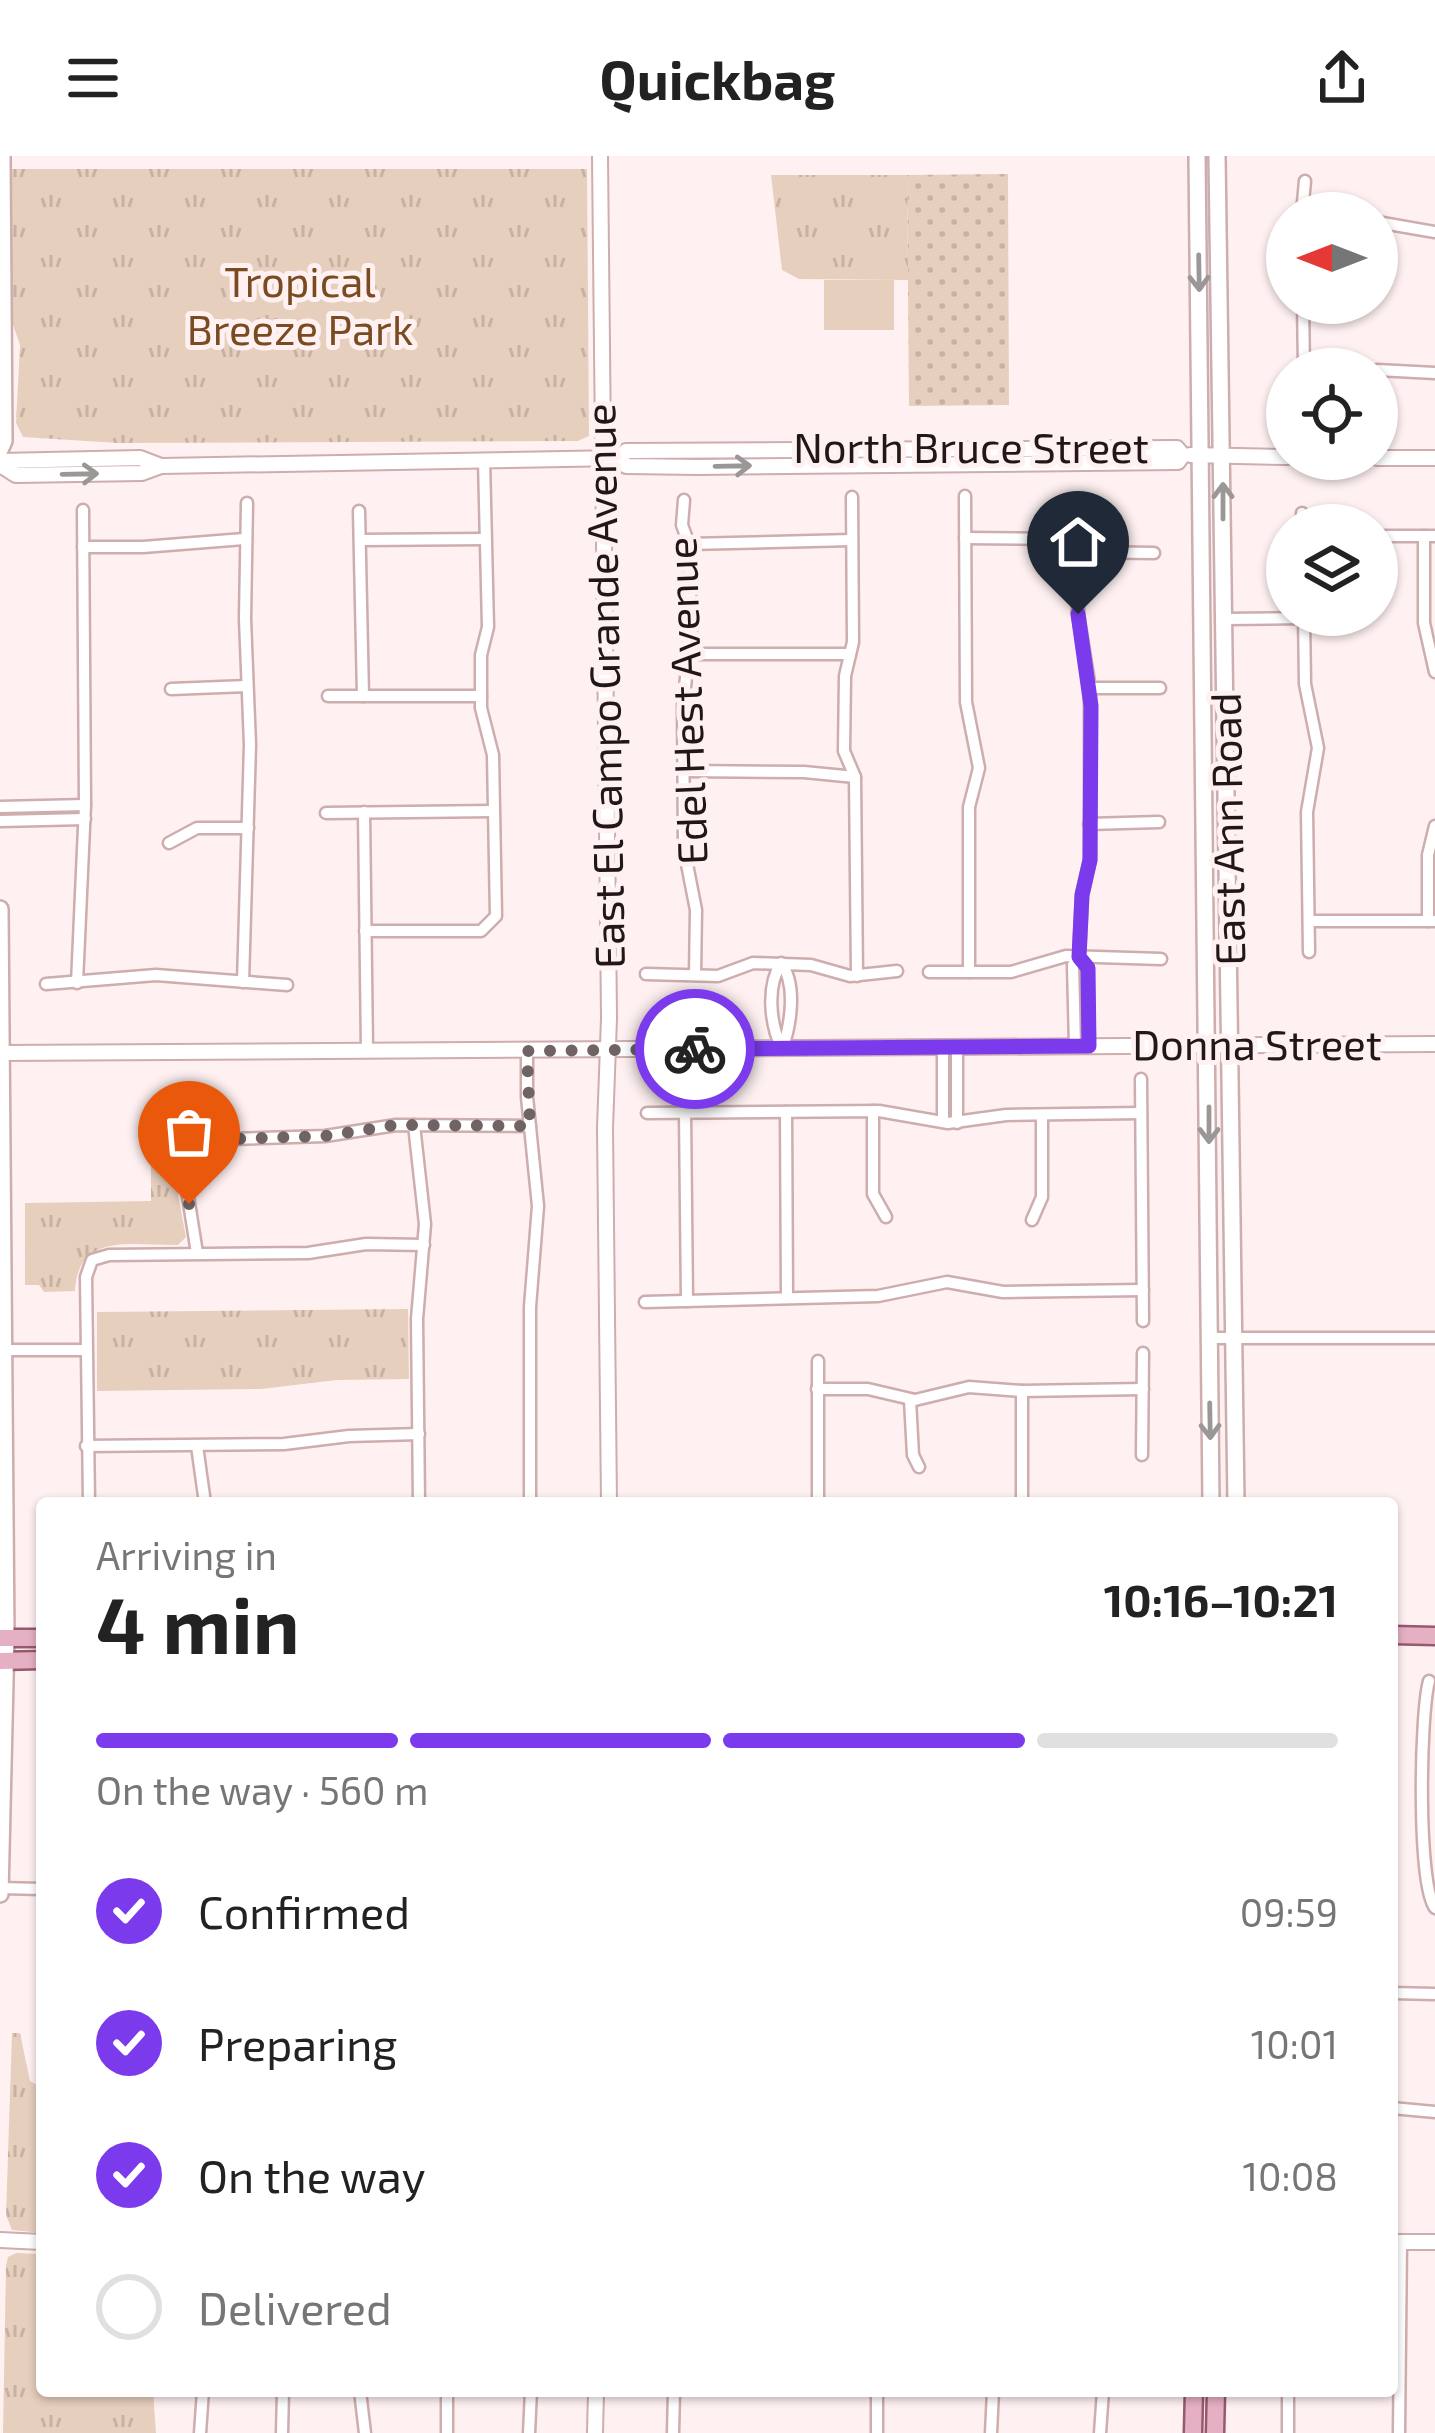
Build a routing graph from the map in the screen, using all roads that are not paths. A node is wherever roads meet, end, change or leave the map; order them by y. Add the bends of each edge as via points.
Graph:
1 (2, 156) edge
2 (600, 156) edge
3 (1197, 156) edge
4 (1217, 156) edge
5 (1305, 181) dead end
6 (1304, 192) edge
7 (1398, 226) edge
8 (1435, 232) edge
9 (1398, 371) edge
10 (1435, 373) edge
11 (0, 450) edge
12 (1194, 455) junction
13 (1223, 457) junction
14 (602, 458) junction
15 (620, 458) junction
16 (1266, 458) edge
17 (1398, 458) edge
18 (1435, 458) edge
19 (484, 460) junction
20 (0, 463) edge
21 (965, 496) dead end
22 (852, 497) dead end
23 (684, 500) dead end
24 (247, 503) dead end
25 (83, 511) dead end
26 (359, 511) dead end
27 (1398, 536) edge
28 (1430, 536) edge
29 (965, 538) junction
30 (244, 539) junction
31 (485, 539) junction
32 (361, 540) junction
33 (852, 540) junction
34 (689, 544) junction
35 (83, 547) junction
36 (1084, 552) junction
37 (1154, 554) dead end
38 (1266, 618) edge
39 (1224, 620) junction
40 (1304, 636) edge
41 (687, 654) junction
42 (850, 654) junction
43 (1435, 672) edge
44 (247, 686) junction
45 (1090, 688) junction
46 (1160, 688) dead end
47 (171, 689) dead end
48 (328, 696) dead end
49 (363, 696) junction
50 (481, 696) junction
51 (684, 771) junction
52 (855, 777) junction
53 (0, 807) edge
54 (494, 811) junction
55 (85, 812) junction
56 (364, 812) junction
57 (326, 813) dead end
58 (0, 820) edge
59 (1159, 822) dead end
60 (1089, 824) junction
61 (1435, 826) edge
62 (248, 828) junction
63 (169, 843) dead end
64 (0, 909) edge
65 (1309, 921) junction
66 (1432, 921) edge
67 (365, 931) junction
68 (1309, 952) dead end
69 (1079, 957) junction
70 (1162, 958) dead end
71 (781, 963) junction
72 (897, 971) dead end
73 (929, 972) dead end
74 (969, 972) junction
75 (646, 974) dead end
76 (694, 975) junction
77 (857, 976) junction
78 (243, 982) junction
79 (76, 983) junction
80 (46, 984) dead end
81 (287, 985) dead end
82 (1435, 1044) edge
83 (1209, 1045) junction
84 (1232, 1045) junction
85 (1082, 1046) junction
86 (950, 1047) junction
87 (782, 1049) junction
88 (367, 1050) junction
89 (608, 1050) junction
90 (527, 1051) junction
91 (1, 1053) edge
92 (1141, 1079) dead end
93 (786, 1112) junction
94 (873, 1112) junction
95 (647, 1113) dead end
96 (686, 1113) junction
97 (1141, 1113) junction
98 (1042, 1114) junction
99 (943, 1123) junction
100 (957, 1123) junction
101 (414, 1125) junction
102 (530, 1126) junction
103 (886, 1217) dead end
104 (1032, 1220) dead end
105 (424, 1245) junction
106 (197, 1253) junction
107 (1143, 1290) junction
108 (787, 1298) junction
109 (687, 1301) junction
110 (645, 1302) dead end
111 (1143, 1322) dead end
112 (1209, 1338) junction
113 (1235, 1338) junction
114 (1435, 1338) edge
115 (2, 1350) edge
116 (86, 1350) junction
117 (1143, 1353) dead end
118 (818, 1361) dead end
119 (818, 1389) junction
120 (1143, 1389) junction
121 (1022, 1391) junction
122 (910, 1400) junction
123 (419, 1434) junction
124 (86, 1446) junction
125 (197, 1446) junction
126 (1142, 1455) dead end
127 (919, 1467) dead end
128 (89, 1497) edge
129 (204, 1497) edge
130 (419, 1497) edge
131 (530, 1497) edge
132 (609, 1497) edge
133 (818, 1497) edge
134 (1022, 1497) edge
135 (1211, 1497) edge
136 (1236, 1497) edge
137 (1435, 1636) edge
138 (1398, 1637) edge
139 (3, 1638) edge
140 (36, 1638) edge
141 (36, 1660) edge
142 (3, 1661) edge
143 (1429, 1681) dead end
144 (1431, 1711) edge
145 (1429, 1821) edge
146 (36, 1889) edge
147 (0, 1891) edge
148 (1435, 1908) edge
149 (1398, 1993) edge
150 (1435, 1994) edge
151 (1398, 2109) edge
152 (1435, 2112) edge
153 (0, 2240) edge
154 (36, 2242) edge
155 (1398, 2242) edge
156 (1435, 2242) edge
157 (1398, 2393) edge
158 (203, 2397) edge
159 (283, 2397) edge
160 (361, 2397) edge
161 (447, 2397) edge
162 (531, 2397) edge
163 (596, 2397) edge
164 (674, 2397) edge
165 (877, 2397) edge
166 (993, 2397) edge
167 (1102, 2397) edge
168 (1194, 2397) edge
169 (1216, 2397) edge
170 (1288, 2397) edge
171 (200, 2433) edge
172 (282, 2433) edge
173 (365, 2433) edge
174 (447, 2433) edge
175 (529, 2433) edge
176 (596, 2433) edge
177 (674, 2433) edge
178 (877, 2433) edge
179 (992, 2433) edge
180 (1100, 2433) edge
181 (1193, 2433) edge
182 (1215, 2433) edge
183 (1288, 2433) edge
184 (1399, 2433) edge

1 - 11 main road
2 - 14 street, East El Campo Grande Avenue
3 -> 12 main road, East Ann Road
4 - 13 main road, East Ann Road
5 - 6 street
7 - 8 street
9 - 10 street
12 - 13 street, North Bruce Street
12 - 83 main road, East Ann Road
13 - 16 street, North Bruce Street
39 -> 13 main road, East Ann Road
14 - 15 street, North Bruce Street
14 - 19 street, North Bruce Street
14 - 89 street, East El Campo Grande Avenue
15 -> 15 street, North Bruce Street via 626,466 698,467 1178,462 1183,455 1177,448 747,448 626,451
17 - 18 street
19 - 20 street, North Bruce Street via 16,475
19 - 31 street
21 - 29 street
22 - 33 street
23 - 34 street, Edel Hest Avenue
24 - 30 street
25 - 35 street
26 - 32 street
27 - 28 street
28 - 43 street via 1424,623
29 - 36 street via 1056,539
29 - 74 street via 966,702 979,767 969,807
30 - 35 street
30 - 44 street
31 - 32 street
31 - 50 street
32 - 49 street
33 - 34 street
33 - 42 street
34 - 41 street, Edel Hest Avenue
35 - 55 street
36 - 37 street
36 - 45 street via 1078,614
38 - 39 street
39 - 84 main road, East Ann Road
40 - 65 street via 1318,748 1307,812
41 - 42 street
41 - 51 street, Edel Hest Avenue
42 - 52 street via 844,751
44 - 47 street
44 - 62 street
45 - 46 street
45 - 60 street
48 - 49 street
49 - 50 street
50 - 54 street
51 - 52 street
51 - 76 street, Edel Hest Avenue
52 - 77 street
53 - 55 street
54 - 56 street
54 - 67 street via 492,923 482,931
55 - 58 street
55 - 79 street
56 - 57 street
56 - 67 street
59 - 60 street
60 - 69 street
61 - 66 street via 1428,855
62 - 63 street via 197,828
62 - 78 street
64 - 91 main road
65 - 66 street
65 - 68 street
67 - 88 street
69 - 70 street
69 - 74 street
69 - 85 street via 1073,965
71 - 76 street
71 - 77 street
71 - 87 street via 789,974
72 - 77 street
73 - 74 street
75 - 76 street
78 - 79 street via 156,975
78 - 81 street
79 - 80 street
82 - 84 street, Donna Street
83 - 84 street, Donna Street
83 - 85 street, Donna Street
83 -> 112 main road, East Ann Road
84 - 113 main road, East Ann Road
85 - 86 street, Donna Street
86 - 87 street, Donna Street
86 - 99 street
86 - 100 street
87 - 89 street, Donna Street
88 - 90 street, Donna Street
88 - 91 street, Donna Street
89 - 90 street, Donna Street
89 - 132 street, East El Campo Grande Avenue
90 - 102 street
91 - 115 main road
92 - 97 street
93 - 94 street
93 - 96 street
93 - 108 street
94 - 99 street
94 - 103 street via 873,1194
95 - 96 street
96 - 109 street
97 - 98 street
97 - 107 street
98 - 100 street
98 - 104 street via 1043,1186
99 - 100 street
101 - 102 street
101 - 105 street
101 - 106 street via 196,1144 187,1190
102 - 131 street via 538,1206
105 - 106 street
105 - 123 street
106 - 116 street via 92,1260
107 - 108 street via 1003,1292 947,1282 889,1295
107 - 111 street
108 - 109 street
109 - 110 street
112 - 113 street
112 -> 135 main road, East Ann Road
113 - 114 street
113 - 136 main road, East Ann Road
115 - 116 street
115 - 139 main road
116 - 124 street
117 - 120 street
118 - 119 street
119 - 122 street
119 - 133 street
120 - 121 street
120 - 126 street
121 - 122 street via 969,1387
121 - 134 street
122 - 127 street
123 - 125 street
123 - 130 street
124 - 125 street
124 - 128 street
125 - 129 street
137 - 138 main road
139 - 140 main road
139 - 142 main road
141 - 142 main road
142 - 147 main road
143 - 144 street
144 - 145 street
145 - 148 street via 1424,1880
146 - 147 street
149 - 150 street
151 - 152 street
153 - 154 street
155 - 156 street
157 - 184 street
158 - 171 street
159 - 172 street
160 - 173 street
161 - 174 street
162 - 175 street
163 - 176 street
164 - 177 street
165 - 178 street
166 - 179 street
167 - 180 street
168 - 181 main road
169 - 182 main road
170 - 183 street

